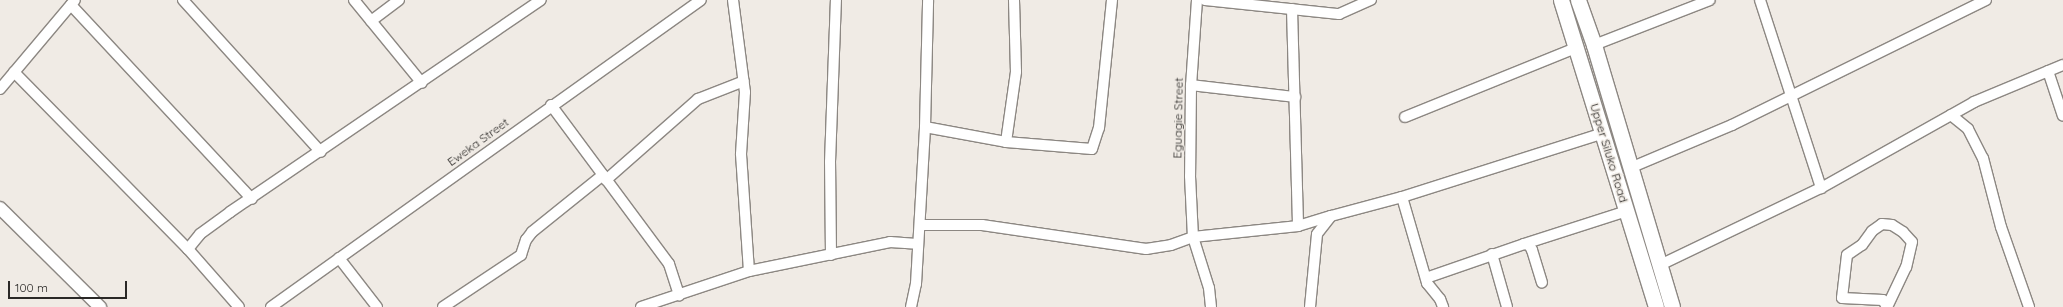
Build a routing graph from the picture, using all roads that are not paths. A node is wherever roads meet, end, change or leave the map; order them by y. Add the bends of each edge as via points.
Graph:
1 (354, 0) edge
2 (399, 0) edge
3 (541, 0) edge
4 (701, 0) edge
5 (732, 0) edge
6 (836, 0) edge
7 (928, 0) edge
8 (1014, 0) edge
9 (1112, 0) edge
10 (1197, 0) edge
11 (1205, 0) edge
12 (1371, 0) edge
13 (1561, 0) edge
14 (1578, 0) edge
15 (1710, 0) edge
16 (1760, 0) edge
17 (1986, 0) edge
18 (73, 2) edge
19 (189, 2) edge
20 (1292, 9) junction
21 (371, 21) junction
22 (1594, 45) junction
23 (1576, 48) junction
24 (2063, 65) edge
25 (2048, 71) junction
26 (14, 72) junction
27 (744, 81) junction
28 (422, 83) junction
29 (1191, 85) junction
30 (0, 89) edge
31 (1295, 97) junction
32 (1791, 97) junction
33 (551, 105) junction
34 (1951, 115) junction
35 (2063, 116) edge
36 (1405, 117) dead end
37 (925, 127) junction
38 (1604, 133) junction
39 (1006, 142) junction
40 (321, 152) junction
41 (1630, 168) junction
42 (605, 177) junction
43 (1821, 188) junction
44 (1402, 197) junction
45 (252, 199) junction
46 (0, 208) edge
47 (1627, 211) junction
48 (1331, 216) junction
49 (920, 225) junction
50 (1298, 226) junction
51 (1193, 237) junction
52 (917, 244) junction
53 (1524, 244) junction
54 (188, 249) junction
55 (1492, 254) junction
56 (831, 255) junction
57 (339, 258) junction
58 (1660, 265) junction
59 (749, 271) junction
60 (1426, 278) junction
61 (1542, 283) dead end
62 (679, 295) junction
63 (100, 307) edge
64 (239, 307) edge
65 (271, 307) edge
66 (377, 307) edge
67 (443, 307) edge
68 (641, 307) edge
69 (911, 307) edge
70 (1211, 307) edge
71 (1310, 307) edge
72 (1443, 307) edge
73 (1507, 307) edge
74 (1656, 307) edge
75 (1672, 307) edge
76 (1887, 307) edge
77 (2029, 307) edge

1 - 21 street
2 - 21 street
3 - 28 street
4 - 33 street, Eweka Street
5 - 27 street
6 - 56 street via 830,162
7 - 37 street
8 - 39 street via 1016,72
9 - 39 street via 1099,128 1092,149
10 - 29 street, Eguagie Street
11 - 20 street
12 - 20 street via 1339,14
13 - 23 main road, Upper Siluko Road
14 - 22 main road, Upper Siluko Road
15 - 22 street
16 - 32 street
17 - 32 street
18 - 26 street
18 - 45 street
19 - 40 street
20 - 31 street
21 - 28 street
22 - 41 main road, Upper Siluko Road
23 - 36 street
23 - 38 main road, Upper Siluko Road
24 - 25 street
25 - 34 street via 1974,102
25 - 35 street
26 - 30 street
26 - 54 street
27 - 42 street via 698,99
27 - 59 street via 742,154
28 - 40 street
29 - 31 street
29 - 51 street, Eguagie Street via 1190,176
31 - 50 street
32 - 41 street
32 - 43 street
33 - 42 street
33 - 57 street, Eweka Street
34 - 43 street
34 - 77 street via 1968,129 1983,158 2001,227
37 - 39 street
37 - 49 street
38 - 44 street
38 - 47 main road, Upper Siluko Road
40 - 45 street
41 - 58 main road, Upper Siluko Road
42 - 62 street via 669,264
42 - 67 street via 532,232 526,240 522,255
43 - 58 street
44 - 48 street
44 - 60 street
45 - 54 street via 200,234
46 - 63 street
47 - 53 street
47 - 74 main road, Upper Siluko Road
48 - 50 street
48 - 71 street via 1317,234
49 - 51 street via 982,225 1146,249 1171,246
49 - 52 street
50 - 51 street
51 - 70 street, Eguagie Street via 1209,288
52 - 56 street via 890,242
52 - 69 street via 916,284
53 - 55 street
53 - 61 street via 1529,245 1532,250
54 - 64 street
55 - 60 street
55 - 73 street
56 - 59 street
57 - 65 street, Eweka Street
57 - 66 street
58 - 75 main road, Upper Siluko Road
59 - 62 street
60 - 72 street
62 - 68 street
76 - 76 street via 1906,267 1912,242 1892,225 1882,224 1872,231 1862,245 1848,255 1842,298 1883,300

